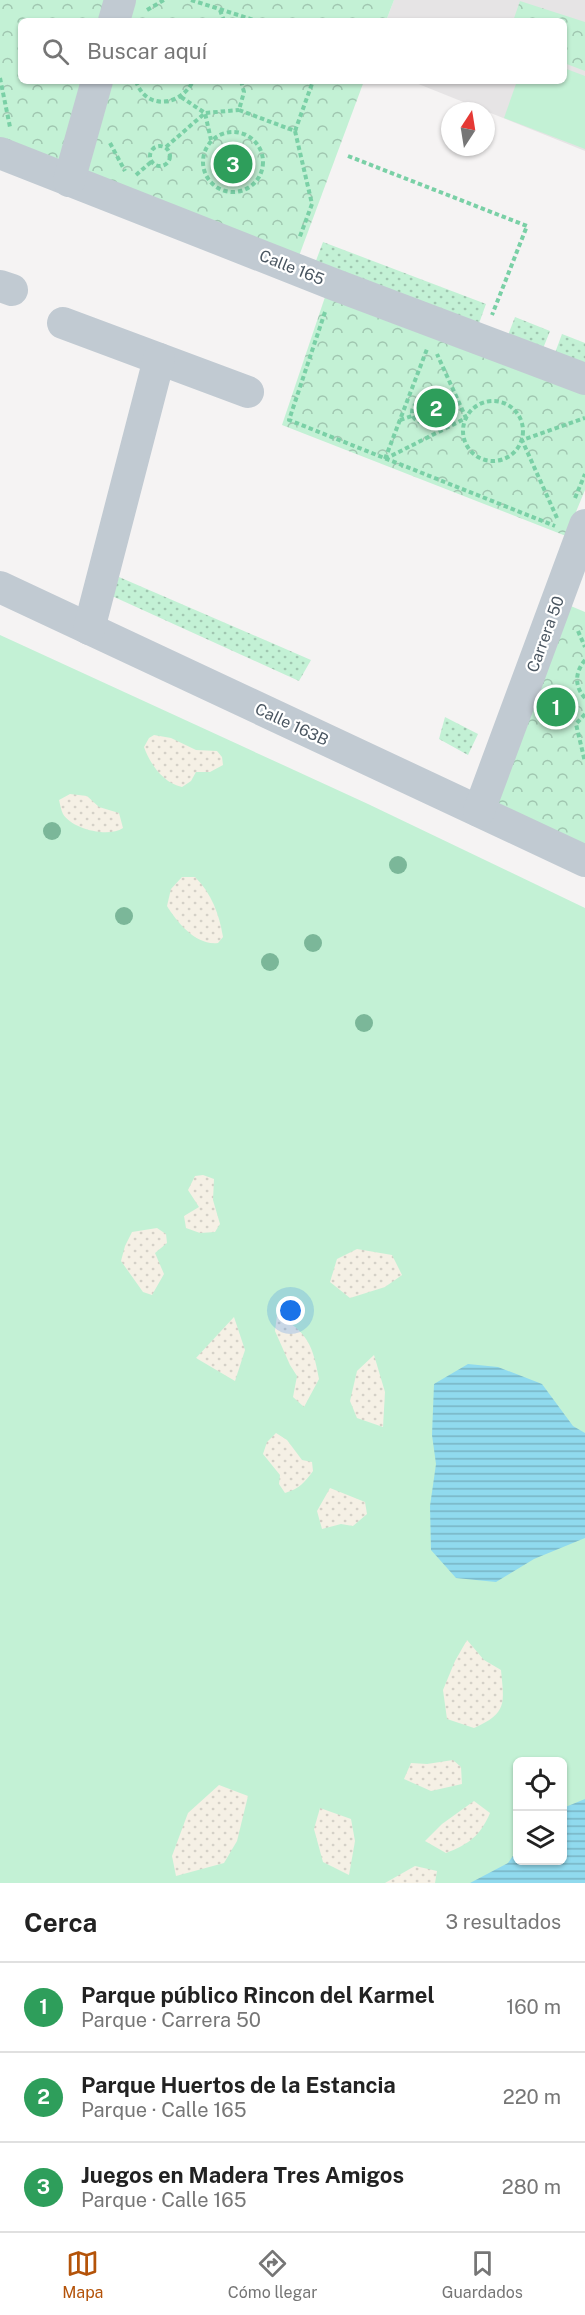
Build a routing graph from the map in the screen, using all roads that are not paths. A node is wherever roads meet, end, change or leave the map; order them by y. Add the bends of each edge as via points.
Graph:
1 (120, 0) edge
2 (115, 18) edge
3 (96, 84) edge
4 (0, 153) edge
5 (69, 181) junction
6 (63, 323) dead end
7 (159, 359) junction
8 (585, 379) edge
9 (248, 392) dead end
10 (585, 525) edge
11 (0, 587) edge
12 (89, 629) junction
13 (479, 811) junction
14 (585, 861) edge

1 - 2 street
3 - 5 street
4 - 5 street, Calle 165
5 - 8 street, Calle 165
6 - 7 street
7 - 9 street
7 - 12 street
10 - 13 street, Carrera 50
11 - 12 street, Calle 163B
12 - 13 street, Calle 163B
13 - 14 street, Calle 163B

